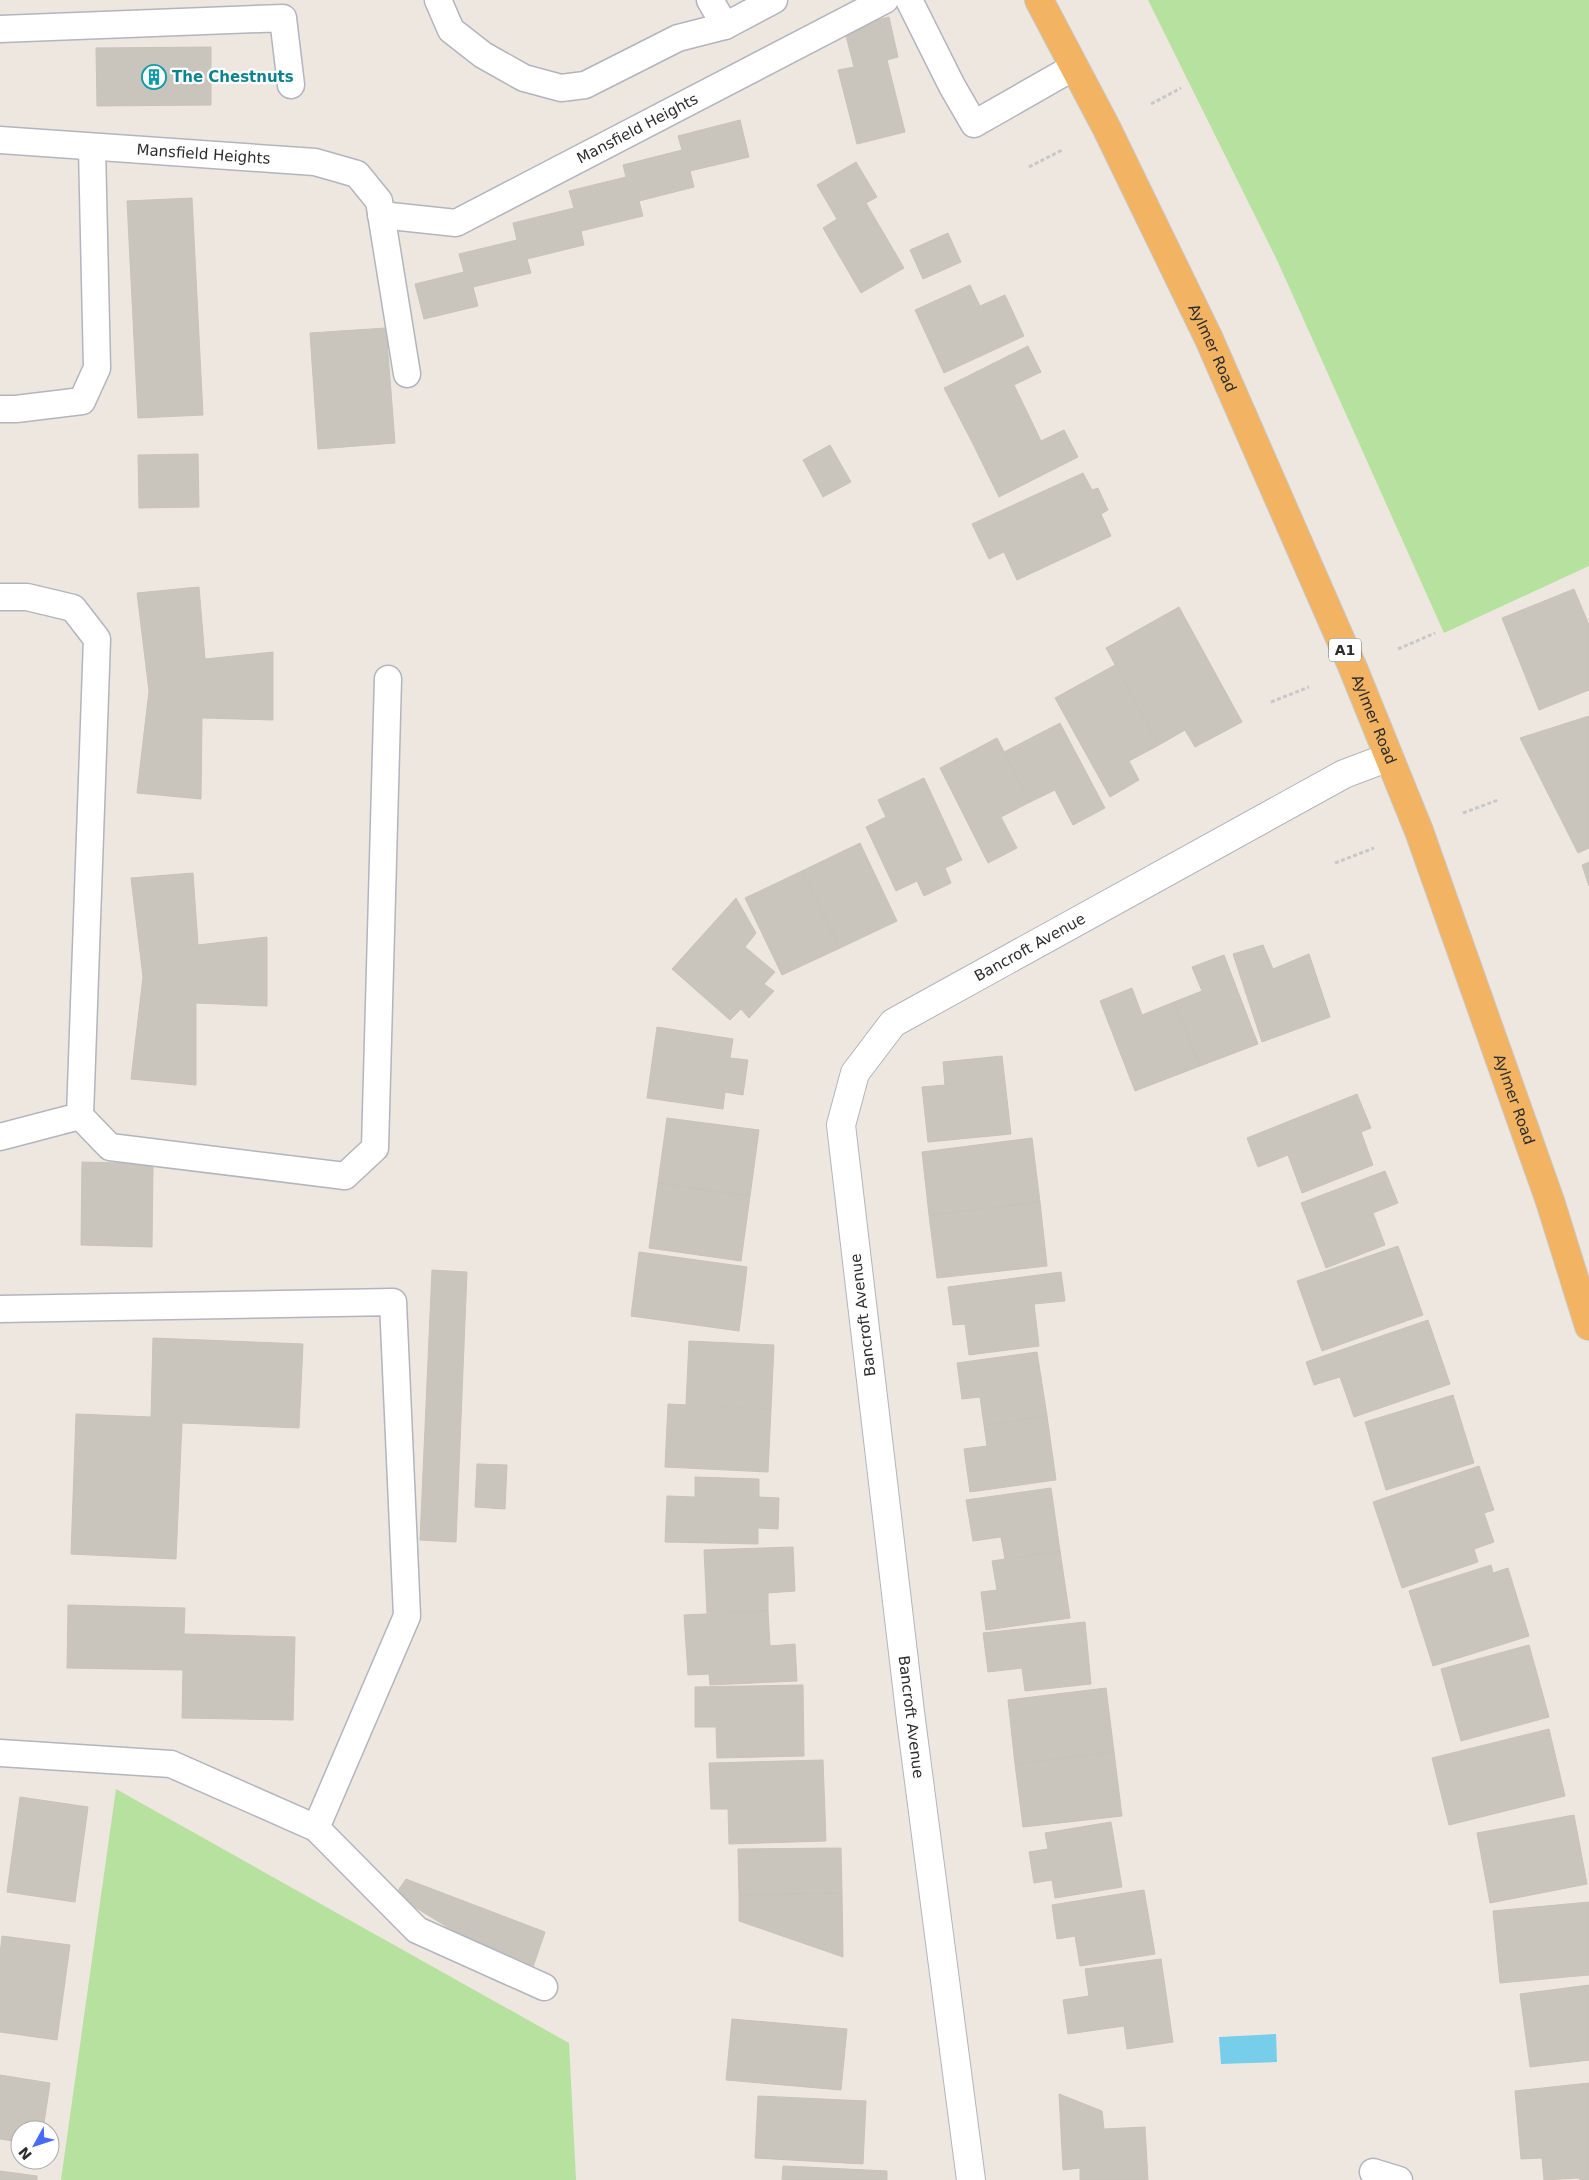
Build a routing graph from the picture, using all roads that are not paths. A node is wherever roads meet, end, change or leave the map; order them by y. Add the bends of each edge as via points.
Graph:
1 (438, 0) edge
2 (710, 0) edge
3 (774, 0) edge
4 (885, 0) edge
5 (909, 0) edge
6 (1039, 0) edge
7 (725, 26) junction
8 (0, 30) edge
9 (1074, 67) junction
10 (291, 85) dead end
11 (0, 140) edge
12 (92, 148) junction
13 (382, 215) junction
14 (407, 374) dead end
15 (0, 409) edge
16 (0, 597) edge
17 (388, 678) dead end
18 (1389, 757) junction
19 (80, 1116) junction
20 (0, 1137) edge
21 (0, 1308) edge
22 (1589, 1326) edge
23 (0, 1753) edge
24 (316, 1828) junction
25 (544, 1987) dead end
26 (1373, 2172) dead end
27 (971, 2180) edge
28 (1399, 2180) edge

1 - 7 lane via 451,30 483,55 524,78 561,88 585,86 678,38
2 - 7 lane
3 - 7 lane
4 - 13 lane, Mansfield Heights via 456,223
5 - 9 lane via 974,124
6 - 9 highway, Aylmer Road / A1
8 - 10 lane via 283,18
9 - 18 highway, Aylmer Road / A1 via 1209,339
11 - 12 lane, Mansfield Heights
12 - 13 lane, Mansfield Heights via 315,162 357,174 379,201
12 - 15 lane via 97,368 82,401
13 - 14 lane, Mansfield Heights
16 - 19 lane via 27,598 73,608 96,639
17 - 19 lane via 375,1148 346,1176 110,1147
18 - 22 highway, Aylmer Road / A1 via 1419,830 1550,1201
18 - 27 street, Bancroft Avenue via 1344,774 894,1022 855,1073 841,1125 910,1712
19 - 20 lane
21 - 24 lane via 393,1302 407,1616
23 - 24 lane via 171,1764
24 - 25 lane via 417,1930
26 - 28 lane

